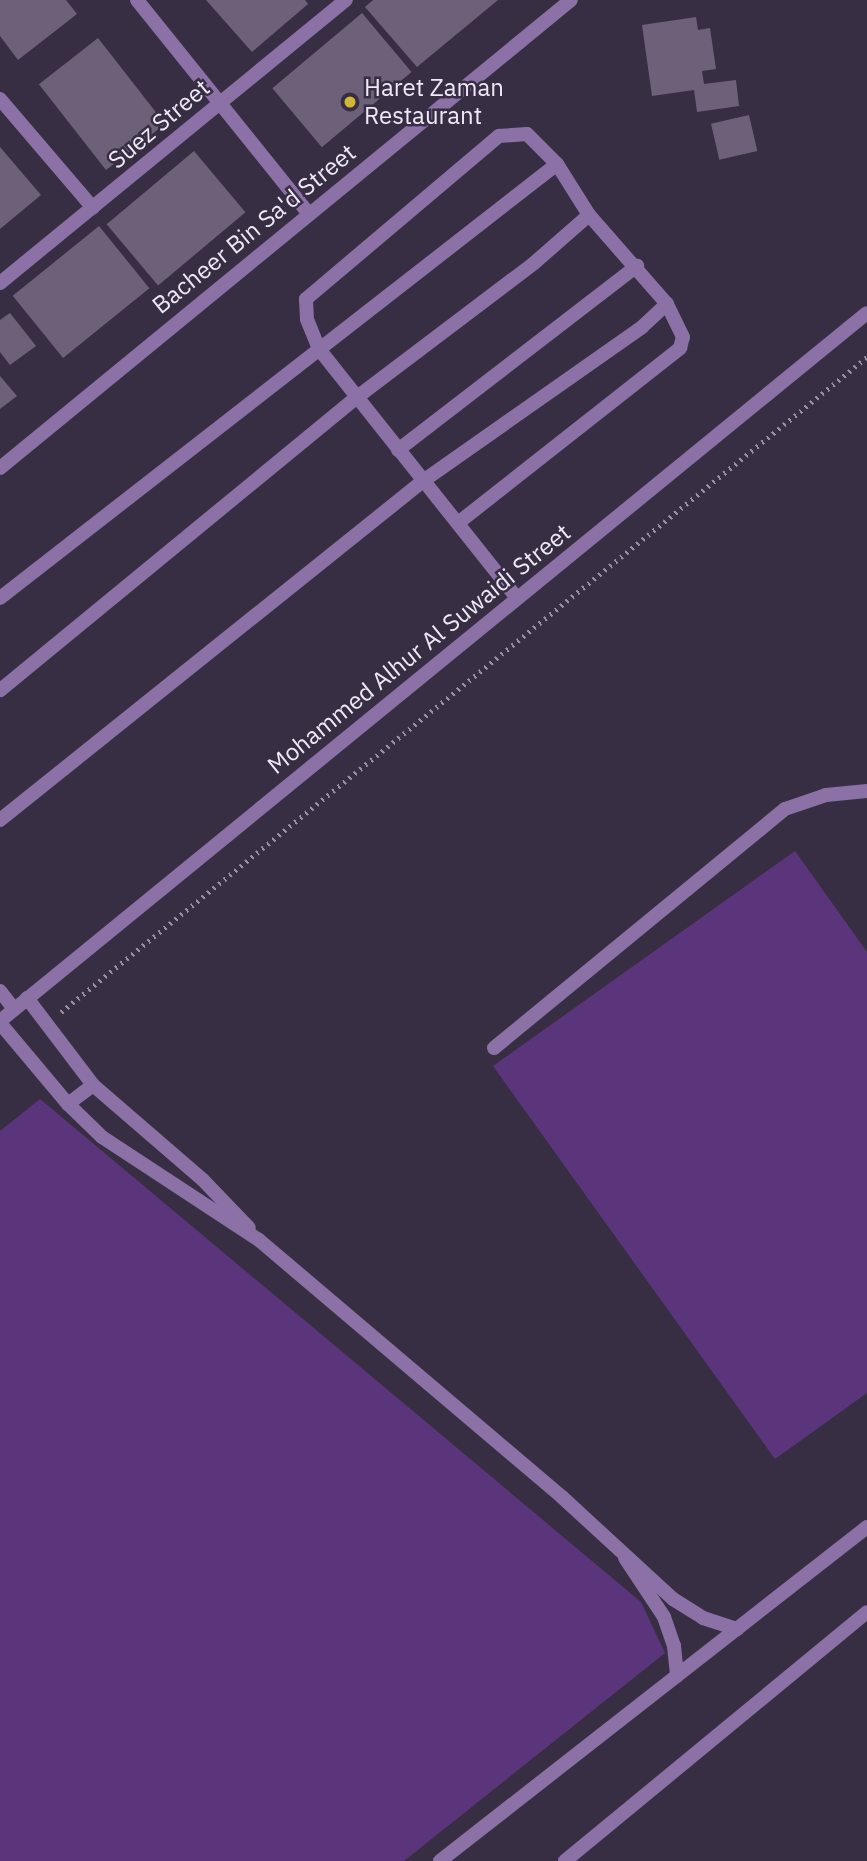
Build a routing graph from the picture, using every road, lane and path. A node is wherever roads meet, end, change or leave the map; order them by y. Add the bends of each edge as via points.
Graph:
1 (137, 0) edge
2 (346, 0) edge
3 (571, 0) edge
4 (0, 99) edge
5 (220, 103) junction
6 (557, 164) junction
7 (93, 208) junction
8 (309, 214) junction
9 (589, 215) junction
10 (637, 266) junction
11 (0, 283) edge
12 (667, 304) junction
13 (867, 313) edge
14 (319, 349) junction
15 (867, 357) edge
16 (357, 397) junction
17 (398, 450) junction
18 (0, 468) edge
19 (423, 481) junction
20 (457, 523) junction
21 (0, 598) edge
22 (517, 598) junction
23 (0, 690) edge
24 (867, 791) edge
25 (0, 821) edge
26 (0, 991) edge
27 (27, 998) junction
28 (14, 1009) junction
29 (0, 1022) edge
30 (46, 1024) junction
31 (494, 1048) dead end
32 (93, 1085) junction
33 (68, 1104) junction
34 (259, 1240) junction
35 (867, 1527) edge
36 (623, 1554) junction
37 (867, 1612) edge
38 (737, 1629) junction
39 (677, 1676) junction
40 (440, 1861) edge
41 (565, 1861) edge

1 - 5 street
2 - 5 street, Suez Street
3 - 8 street, Bacheer Bin Sa'd Street
4 - 7 street
5 - 7 street, Suez Street
5 - 8 street
6 - 9 street
6 - 14 street
6 - 14 street via 527,134 499,136 306,299 307,320
7 - 11 street, Suez Street
8 - 18 street, Bacheer Bin Sa'd Street
9 - 10 street
9 - 16 street via 533,264
10 - 12 street
10 - 17 street
12 - 19 street via 642,327
12 - 20 street via 683,337 680,348
13 - 22 street, Mohammed Alhur Al Suwaidi Street
14 - 16 street
14 - 21 street
15 - 30 path
16 - 17 street
16 - 23 street
17 - 19 street
19 - 20 street
19 - 25 street
20 - 22 street
22 - 27 street, Mohammed Alhur Al Suwaidi Street
24 - 31 street via 826,794 785,809
26 - 28 street
27 - 28 street, Mohammed Alhur Al Suwaidi Street
27 - 30 street
28 - 29 street, Mohammed Alhur Al Suwaidi Street
29 - 33 street
30 - 32 street
32 - 33 street
32 - 34 street via 203,1180
33 - 34 street via 121,1152
34 - 36 street
35 - 38 street
36 - 38 street via 687,1609
36 - 39 street via 664,1617 674,1646
37 - 41 street
38 - 39 street
39 - 40 street

